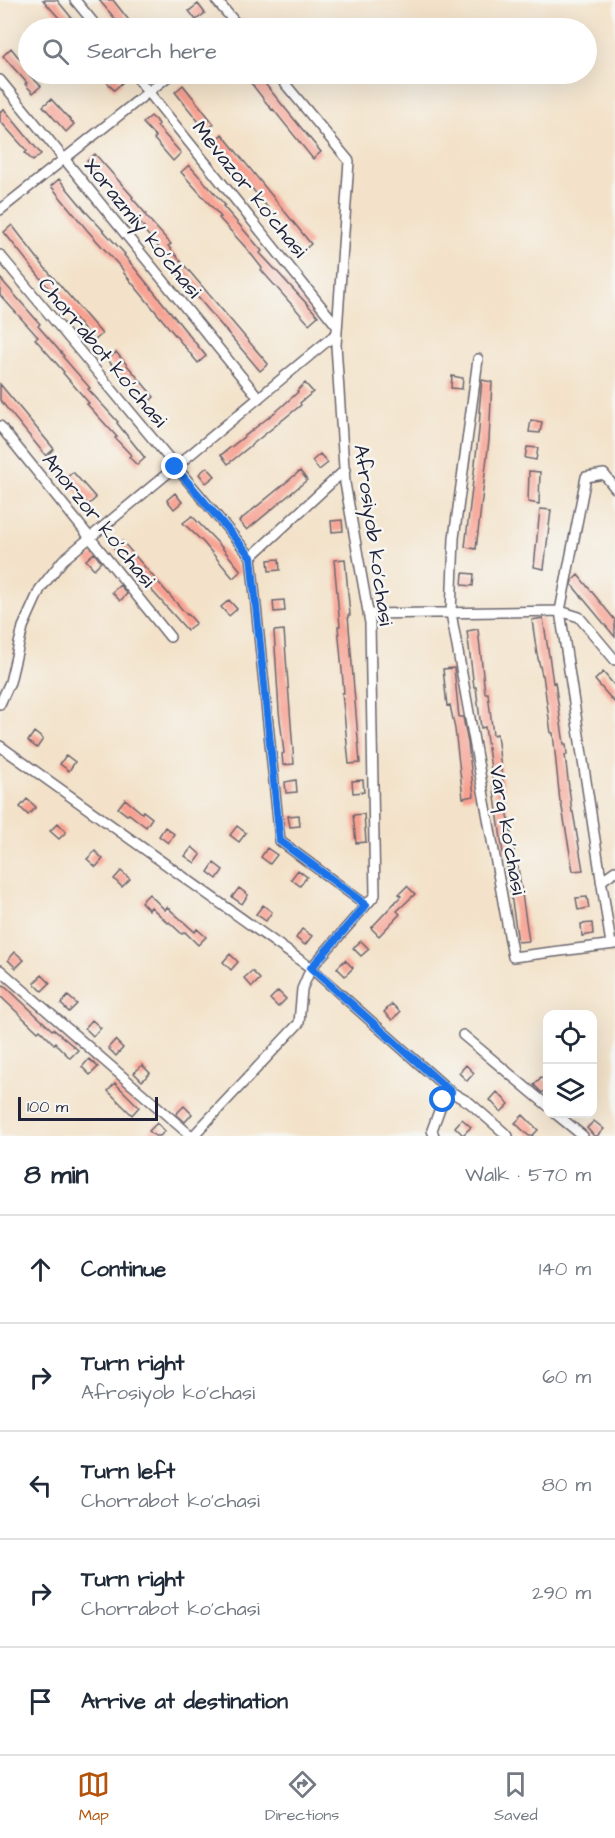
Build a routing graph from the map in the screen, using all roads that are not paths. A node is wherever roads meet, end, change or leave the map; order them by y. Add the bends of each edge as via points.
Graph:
1 (75, 0) edge
2 (216, 0) edge
3 (90, 18) edge
4 (231, 18) edge
5 (0, 80) edge
6 (143, 84) edge
7 (158, 84) edge
8 (285, 84) edge
9 (149, 91) junction
10 (64, 159) junction
11 (0, 210) edge
12 (0, 255) edge
13 (337, 330) junction
14 (478, 359) dead end
15 (259, 398) junction
16 (0, 426) edge
17 (175, 467) junction
18 (345, 470) junction
19 (615, 488) edge
20 (90, 538) junction
21 (251, 557) junction
22 (560, 611) junction
23 (451, 613) junction
24 (368, 614) junction
25 (170, 637) dead end
26 (615, 660) edge
27 (0, 704) edge
28 (0, 746) edge
29 (615, 871) edge
30 (601, 881) junction
31 (366, 905) junction
32 (613, 944) edge
33 (311, 968) junction
34 (0, 969) edge
35 (463, 1035) dead end
36 (451, 1092) junction
37 (543, 1102) edge
38 (562, 1118) edge
39 (192, 1136) edge
40 (434, 1136) edge
41 (508, 1136) edge
42 (583, 1136) edge

1 - 3 street
2 - 4 street
5 - 10 street, Xorazmiy ko'chasi
6 - 9 street, Mevazor ko'chasi
7 - 9 street
8 - 13 street, Afrosiyob ko'chasi via 349,161
9 - 10 street
9 - 13 street, Mevazor ko'chasi
10 - 11 street
10 - 15 street, Xorazmiy ko'chasi
12 - 17 street, Chorrabot ko'chasi
13 - 15 street
13 - 18 street, Afrosiyob ko'chasi
14 - 23 street, Varq ko'chasi via 454,538
15 - 17 street
16 - 20 street, Anorzor ko'chasi
17 - 20 street
17 - 21 street, Chorrabot ko'chasi
18 - 21 street
18 - 24 street, Afrosiyob ko'chasi
19 - 22 street, Varq ko'chasi via 604,474 586,477
20 - 25 street, Anorzor ko'chasi
20 - 27 street via 63,560 40,589 23,627 10,682
21 - 31 street via 280,841
22 - 23 street
22 - 26 street via 579,617
22 - 30 street, Varq ko'chasi
23 - 24 street
23 - 32 street, Varq ko'chasi via 513,957
24 - 31 street, Afrosiyob ko'chasi via 375,895
28 - 33 street
29 - 30 street
30 - 32 street, Varq ko'chasi
31 - 33 street, Afrosiyob ko'chasi
33 - 36 street
33 - 39 street via 302,989 299,1023
34 - 39 street
35 - 37 street
36 - 40 street via 443,1100 432,1130
36 - 41 street
38 - 42 street

